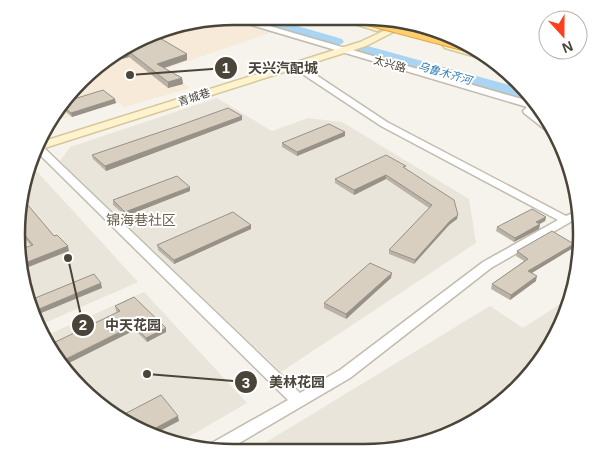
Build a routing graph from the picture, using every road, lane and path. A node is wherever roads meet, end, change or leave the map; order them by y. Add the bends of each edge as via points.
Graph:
1 (258, 25) edge
2 (367, 25) edge
3 (397, 28) edge
4 (390, 31) junction
5 (412, 31) edge
6 (425, 34) edge
7 (460, 49) edge
8 (343, 50) junction
9 (295, 66) junction
10 (528, 104) edge
11 (531, 108) edge
12 (540, 121) edge
13 (46, 144) edge
14 (42, 152) edge
15 (572, 217) edge
16 (566, 221) junction
17 (299, 401) junction
18 (225, 444) edge

1 - 8 street, 太兴路
2 - 4 street
3 - 4 street, 青城巷
4 - 7 street
4 - 8 street, 青城巷
5 - 6 highway, bridge
8 - 9 street, 青城巷
8 - 10 street, 太兴路
9 - 13 street, 青城巷
9 - 16 street via 384,124
11 - 12 street via 527,111
14 - 17 street
15 - 16 street
16 - 17 street via 487,265 345,374
17 - 18 street

